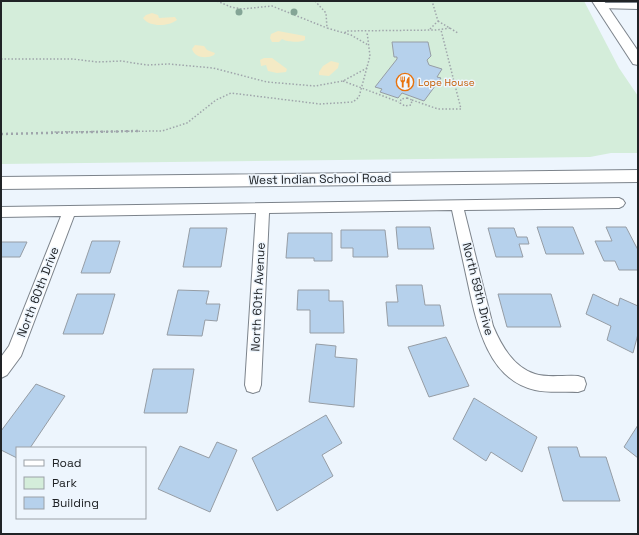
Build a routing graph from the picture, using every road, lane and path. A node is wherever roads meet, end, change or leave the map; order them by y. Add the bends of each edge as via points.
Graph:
1 (217, 1) edge
2 (315, 1) edge
3 (432, 1) edge
4 (435, 1) edge
5 (600, 4) edge
6 (434, 6) junction
7 (632, 7) edge
8 (438, 21) junction
9 (327, 28) junction
10 (450, 28) junction
11 (430, 30) junction
12 (441, 30) junction
13 (367, 32) junction
14 (344, 33) junction
15 (458, 33) dead end
16 (369, 46) junction
17 (1, 59) edge
18 (638, 61) edge
19 (368, 68) junction
20 (343, 81) junction
21 (361, 88) junction
22 (412, 100) junction
23 (399, 102) junction
24 (1, 134) edge
25 (638, 176) edge
26 (1, 183) edge
27 (619, 203) dead end
28 (457, 206) junction
29 (263, 208) junction
30 (69, 211) junction
31 (1, 212) edge
32 (1, 370) edge
33 (578, 384) dead end
34 (253, 385) dead end

1 - 9 path via 236,8 272,6
2 - 9 path via 326,13
3 - 6 path
4 - 6 path
5 - 7 street
5 - 18 main road
6 - 8 path
8 - 10 path
8 - 11 path
9 - 14 path
10 - 12 path
10 - 15 path
11 - 12 path
11 - 13 path
12 - 22 path via 461,109 438,109
13 - 14 path
13 - 16 path
14 - 16 path
16 - 19 path
17 - 20 path via 121,61 147,65 213,68 267,82 315,86
19 - 20 path
19 - 21 path
20 - 21 path
21 - 23 path
21 - 24 path via 358,100 342,104 301,102 231,93 216,100 187,123 162,131
22 - 23 path via 404,98
22 - 23 path via 412,104 407,106
25 - 26 main road, West Indian School Road
27 - 28 street
28 - 29 street
28 - 33 street, North 59th Drive via 485,326 494,347 506,364 535,382
29 - 30 street
29 - 34 street, North 60th Avenue
30 - 31 street
30 - 32 street, North 60th Drive via 15,351

